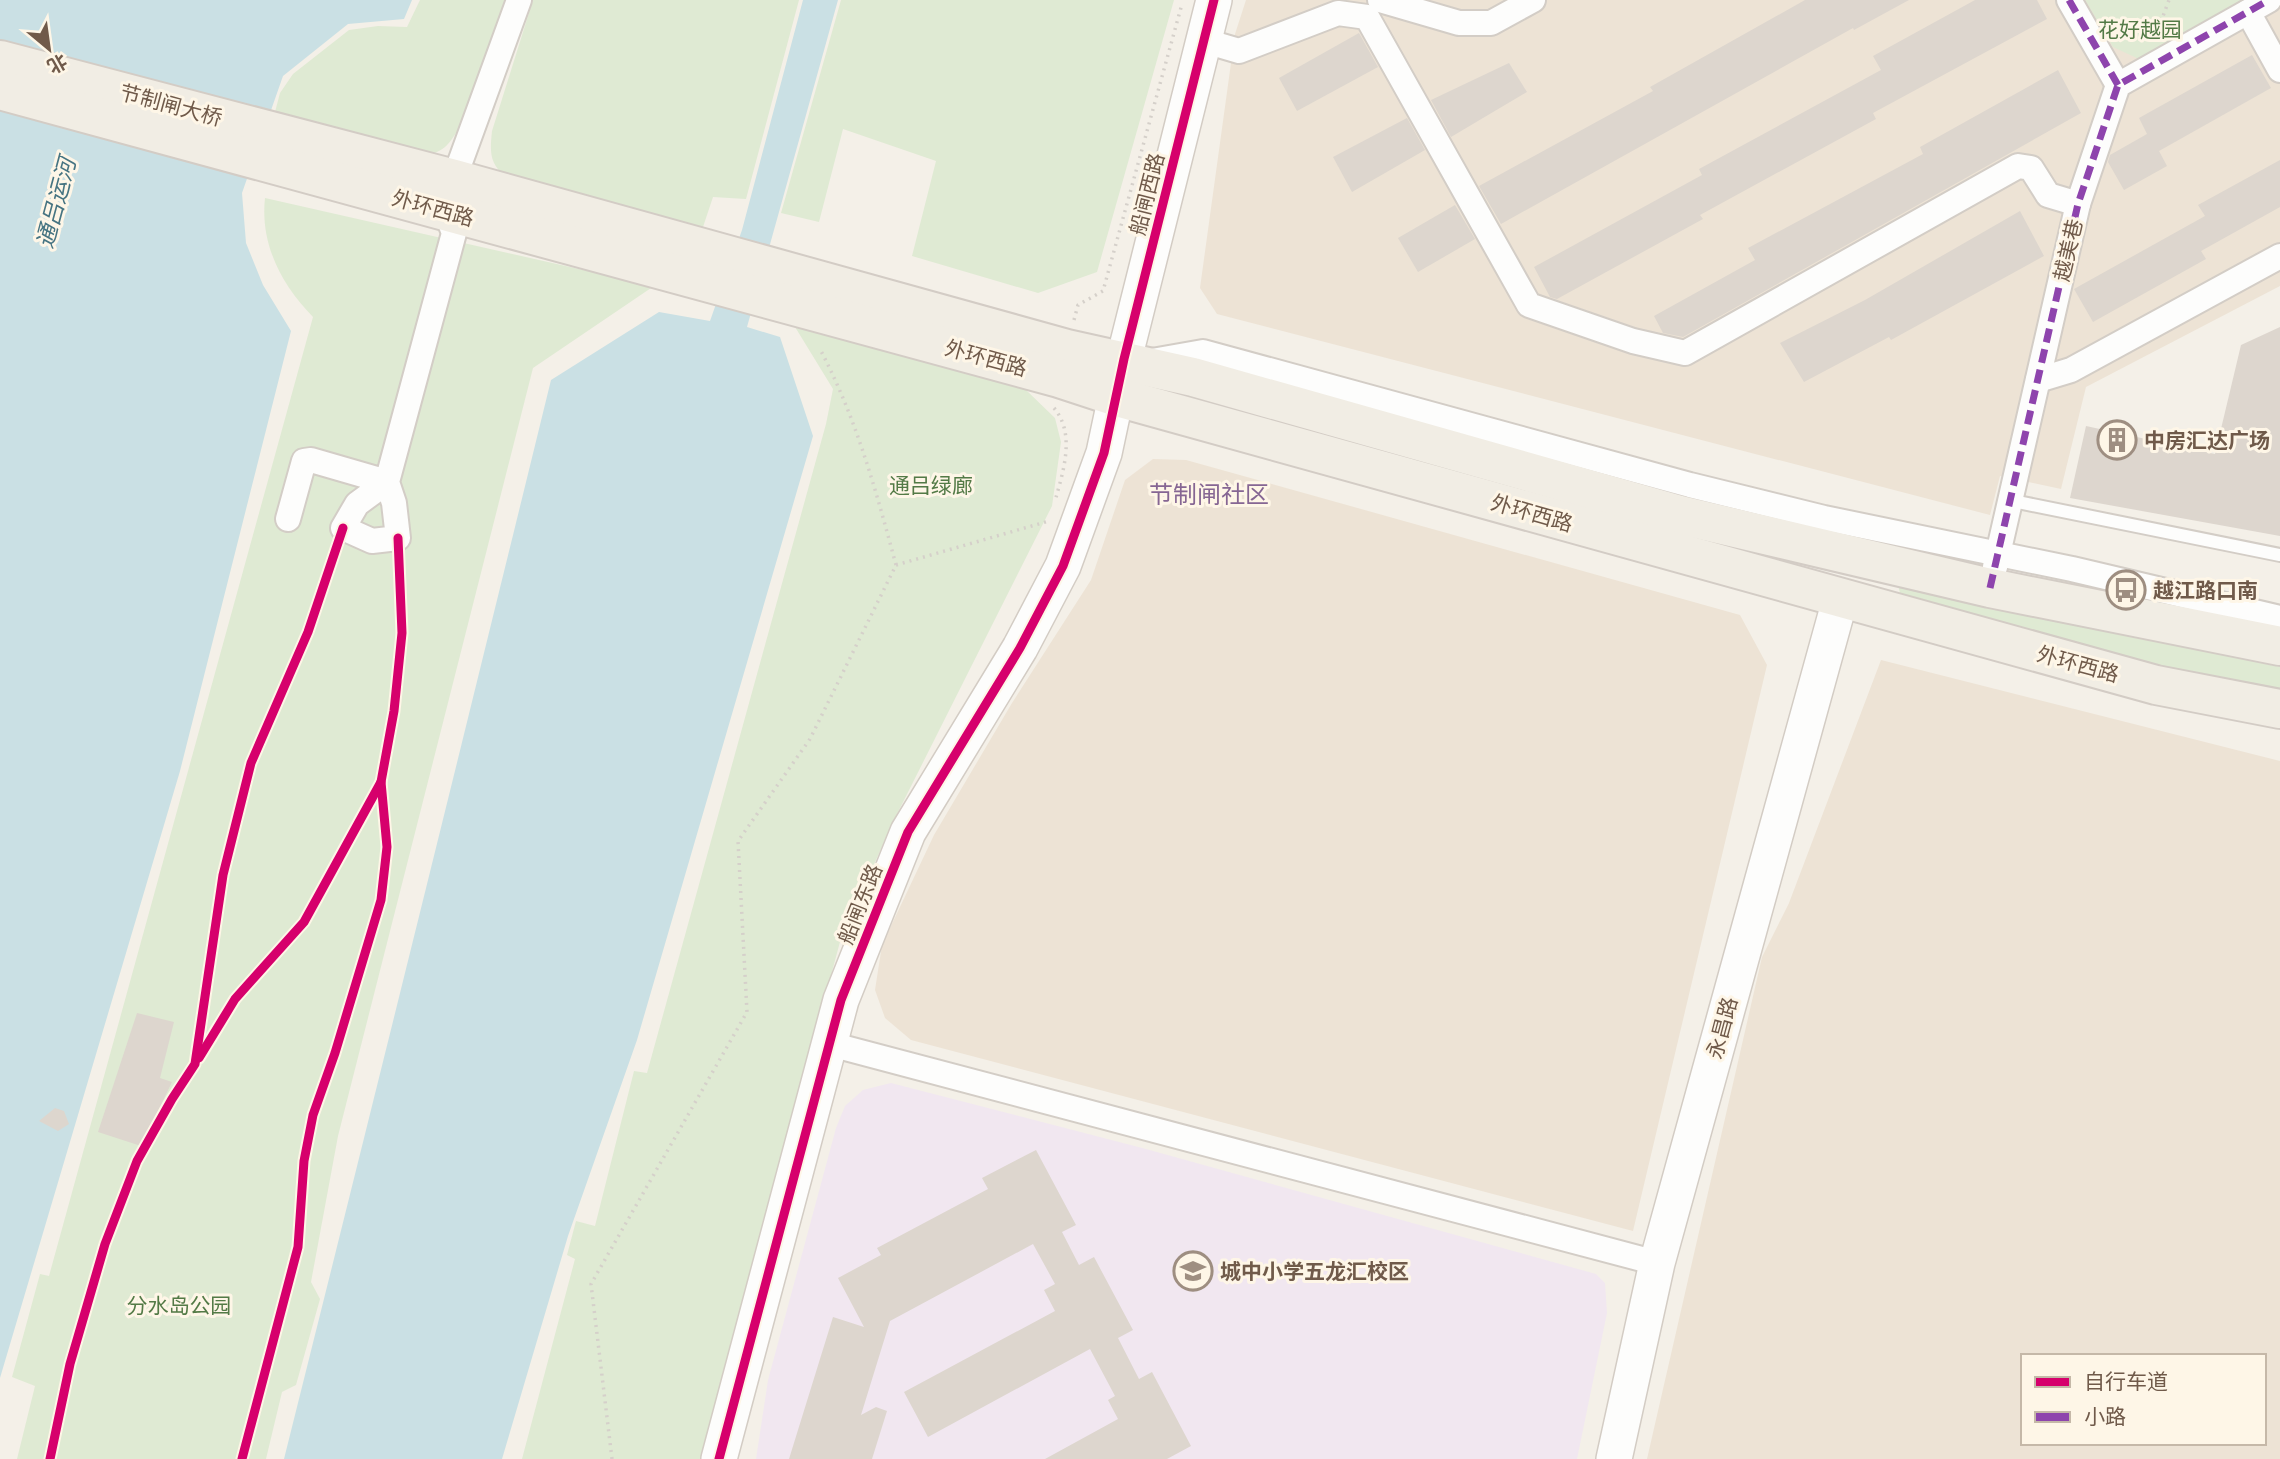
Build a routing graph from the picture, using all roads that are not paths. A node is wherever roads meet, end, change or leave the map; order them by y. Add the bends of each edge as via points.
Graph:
1 (519, 0) edge
2 (1214, 0) edge
3 (1380, 0) edge
4 (1533, 0) edge
5 (2069, 0) edge
6 (2258, 6) edge
7 (1205, 41) junction
8 (0, 60) edge
9 (2280, 70) edge
10 (2118, 85) junction
11 (0, 90) edge
12 (335, 164) junction
13 (450, 195) junction
14 (2078, 204) junction
15 (2280, 256) edge
16 (1132, 361) junction
17 (1063, 363) junction
18 (2038, 380) junction
19 (1117, 397) junction
20 (2008, 500) junction
21 (288, 519) dead end
22 (2280, 555) edge
23 (1994, 570) junction
24 (1840, 600) junction
25 (2280, 618) edge
26 (2280, 646) edge
27 (2280, 709) edge
28 (830, 1044) junction
29 (1657, 1263) junction
30 (719, 1459) edge
31 (1614, 1459) edge

1 - 13 street
2 - 7 street, 船闸西路
3 - 4 street via 1460,23 1491,23
5 - 10 street
6 - 9 street
6 - 10 street
7 - 14 street via 1239,51 1338,13 1367,17 1528,305 1633,341 1685,353 2018,166 2031,168 2048,195
7 - 16 street, 船闸西路
8 - 12 main road, 节制闸大桥
10 - 14 street, 越美巷
11 - 12 main road, 节制闸大桥
12 - 13 main road, 外环西路
13 - 17 main road, 外环西路
13 - 21 street via 454,233 387,482 304,461
14 - 18 street, 越美巷
15 - 18 street via 2071,370
16 - 17 main road, 外环西路
16 - 19 street, 船闸西路
16 - 23 main road, 外环西路 via 1680,514
17 - 19 main road, 外环西路
18 - 20 street, 越美巷
19 - 24 main road, 外环西路
19 - 28 street, 船闸东路 via 1104,453 1063,566 1020,648 908,831 841,1000
20 - 22 lane
20 - 23 street, 越美巷
23 - 25 street
23 - 26 main road, 外环西路
24 - 27 main road, 外环西路 via 2156,685
24 - 29 street, 永昌路
28 - 29 street
28 - 30 street, 船闸东路
29 - 31 street, 永昌路

